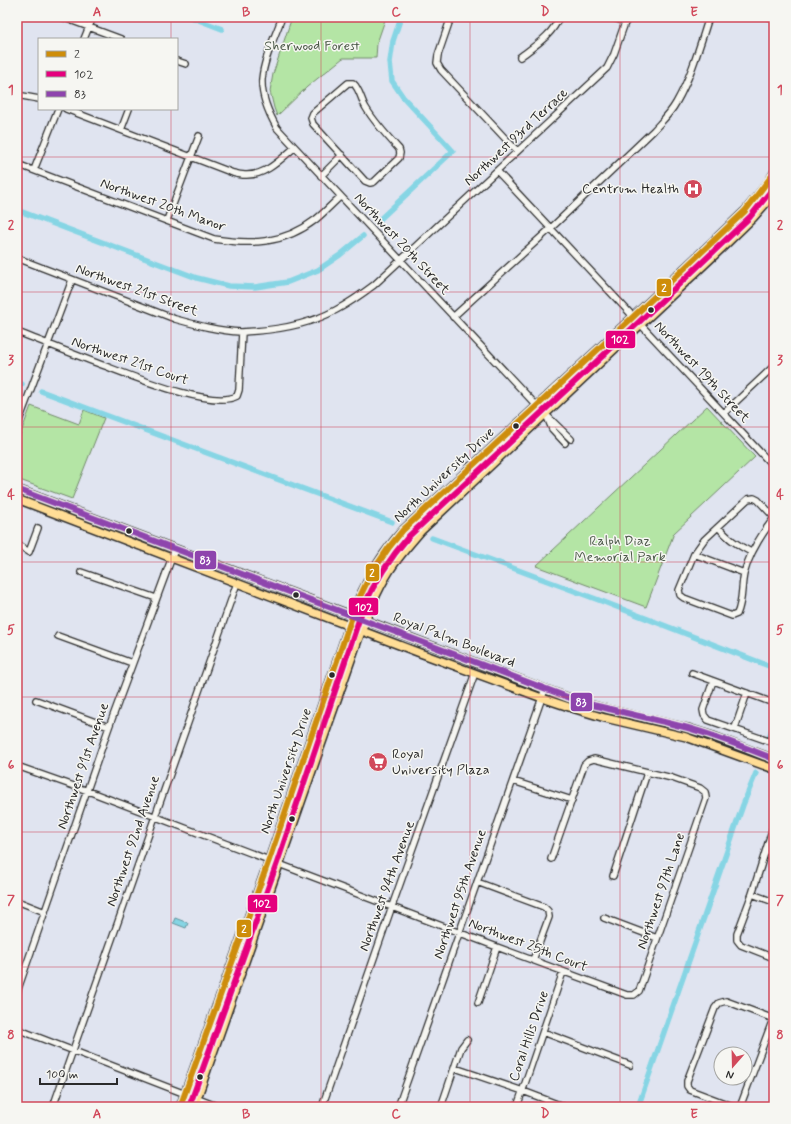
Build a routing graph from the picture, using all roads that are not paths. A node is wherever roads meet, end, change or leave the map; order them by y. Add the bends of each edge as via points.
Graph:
1 (62, 17) edge
2 (93, 17) edge
3 (282, 17) edge
4 (451, 17) edge
5 (559, 17) edge
6 (611, 17) edge
7 (710, 17) edge
8 (770, 17) edge
9 (774, 18) edge
10 (626, 19) edge
11 (89, 27) junction
12 (84, 38) edge
13 (118, 38) edge
14 (520, 57) dead end
15 (178, 60) edge
16 (186, 64) dead end
17 (17, 95) edge
18 (38, 99) edge
19 (58, 110) edge
20 (69, 110) edge
21 (129, 110) edge
22 (121, 130) junction
23 (199, 136) dead end
24 (294, 148) junction
25 (518, 151) junction
26 (342, 155) junction
27 (192, 157) junction
28 (17, 164) edge
29 (34, 170) junction
30 (497, 171) junction
31 (774, 173) edge
32 (321, 176) junction
33 (768, 182) junction
34 (774, 194) edge
35 (340, 196) junction
36 (753, 201) junction
37 (761, 210) junction
38 (167, 220) junction
39 (551, 228) junction
40 (739, 232) junction
41 (17, 258) edge
42 (401, 261) junction
43 (72, 280) junction
44 (453, 317) junction
45 (633, 317) junction
46 (640, 325) junction
47 (17, 332) edge
48 (242, 332) junction
49 (47, 344) junction
50 (774, 366) edge
51 (537, 406) junction
52 (545, 413) junction
53 (724, 413) junction
54 (17, 426) edge
55 (571, 439) dead end
56 (565, 443) dead end
57 (471, 466) junction
58 (774, 467) edge
59 (17, 489) edge
60 (462, 492) junction
61 (17, 499) edge
62 (774, 518) edge
63 (718, 527) junction
64 (38, 528) dead end
65 (17, 544) edge
66 (175, 549) junction
67 (751, 552) junction
68 (694, 554) junction
69 (171, 558) junction
70 (81, 572) dead end
71 (744, 573) junction
72 (237, 583) junction
73 (156, 598) junction
74 (353, 616) junction
75 (366, 620) junction
76 (349, 626) junction
77 (362, 630) junction
78 (58, 636) dead end
79 (470, 660) junction
80 (132, 662) junction
81 (448, 663) junction
82 (475, 673) junction
83 (692, 673) dead end
84 (713, 681) junction
85 (545, 690) junction
86 (747, 693) junction
87 (542, 698) junction
88 (36, 700) dead end
89 (768, 701) dead end
90 (109, 727) junction
91 (735, 728) junction
92 (774, 743) edge
93 (774, 759) edge
94 (17, 766) edge
95 (774, 769) edge
96 (647, 773) junction
97 (513, 780) junction
98 (88, 791) junction
99 (572, 800) junction
100 (154, 816) junction
101 (774, 824) edge
102 (277, 834) junction
103 (768, 844) junction
104 (774, 847) edge
105 (551, 859) dead end
106 (269, 860) junction
107 (279, 864) junction
108 (613, 876) dead end
109 (477, 882) junction
110 (269, 894) junction
111 (752, 894) junction
112 (17, 901) edge
113 (774, 902) edge
114 (392, 907) junction
115 (45, 912) junction
116 (604, 918) dead end
117 (459, 932) junction
118 (657, 938) junction
119 (497, 947) junction
120 (774, 958) edge
121 (533, 960) junction
122 (563, 972) junction
123 (17, 992) edge
124 (634, 995) joint
125 (478, 1003) dead end
126 (774, 1019) edge
127 (17, 1029) edge
128 (543, 1032) junction
129 (467, 1040) dead end
130 (73, 1050) junction
131 (630, 1065) dead end
132 (455, 1068) junction
133 (523, 1090) junction
134 (185, 1094) junction
135 (197, 1099) junction
136 (53, 1107) edge
137 (180, 1107) edge
138 (194, 1107) edge
139 (219, 1107) edge
140 (322, 1107) edge
141 (398, 1107) edge
142 (441, 1107) edge
143 (517, 1107) edge
144 (565, 1107) edge
145 (735, 1107) edge
146 (740, 1107) edge

1 - 11 street
2 - 11 street
3 - 24 street, Northwest 20th Street via 262,80 268,114
4 - 25 street via 437,63
5 - 14 street via 550,32
6 - 10 street
7 - 39 street via 685,86 668,116
8 - 9 street
10 - 25 street, Northwest 93rd Terrace via 607,68
11 - 12 street
11 - 13 street
15 - 16 street
17 - 18 street
19 - 29 street
20 - 22 street
21 - 22 street
22 - 27 street
23 - 27 street
24 - 27 street via 272,167 246,175 232,173
24 - 32 street, Northwest 20th Street
25 - 30 street, Northwest 93rd Terrace
26 - 26 street via 365,181 370,183 399,158 400,153 365,107 353,83 348,83 313,113 311,118 313,124
26 - 32 street
27 - 38 street
28 - 29 street, Northwest 20th Manor
29 - 38 street, Northwest 20th Manor
30 - 39 street, Northwest 19th Street
30 - 42 street, Northwest 93rd Terrace
31 - 33 main road, North University Drive
32 - 35 street, Northwest 20th Street
33 - 36 main road, North University Drive
33 - 37 main road
34 - 37 main road, North University Drive
35 - 38 street, Northwest 20th Manor via 315,220 299,231 267,241 251,243 214,239
35 - 42 street, Northwest 20th Street
36 - 40 main road via 752,212
36 - 45 main road, North University Drive
37 - 40 main road, North University Drive
39 - 44 street
39 - 45 street, Northwest 19th Street
40 - 46 main road, North University Drive
41 - 43 street, Northwest 21st Street
42 - 44 street, Northwest 20th Street
42 - 48 street, Northwest 21st Street via 374,285 335,311 293,326
43 - 48 street, Northwest 21st Street via 175,319
43 - 49 street
44 - 51 street, Northwest 20th Street
45 - 46 street, Northwest 19th Street
45 - 51 main road, North University Drive
46 - 52 main road, North University Drive
46 - 53 street, Northwest 19th Street
47 - 49 street, Northwest 21st Court
48 - 49 street, Northwest 21st Court via 239,390 237,396 224,400 167,389
49 - 54 street
50 - 53 street
51 - 52 street, Northwest 20th Street
51 - 57 main road, North University Drive
52 - 55 street, Northwest 20th Street
52 - 56 street, Northwest 20th Street via 552,429
52 - 60 main road, North University Drive
53 - 58 street, Northwest 19th Street
57 - 60 main road via 471,476
57 - 74 main road, North University Drive via 403,530 388,548 366,582
59 - 66 main road, Royal Palm Boulevard
60 - 75 main road, North University Drive via 421,532 399,558 383,581
61 - 69 main road, Royal Palm Boulevard
62 - 63 street via 754,498 748,499
62 - 67 street
63 - 67 street via 728,538
63 - 68 street
64 - 65 street via 29,552
66 - 69 street, Northwest 91st Avenue
66 - 74 main road, Royal Palm Boulevard
67 - 71 street
68 - 71 street
68 - 71 street via 680,590 680,595 684,598 732,616 737,614
69 - 72 main road, Royal Palm Boulevard
69 - 73 street, Northwest 91st Avenue
70 - 73 street
72 - 76 main road, Royal Palm Boulevard
72 - 100 street, Northwest 92nd Avenue
73 - 80 street, Northwest 91st Avenue
74 - 75 main road, Royal Palm Boulevard
74 - 76 main road, North University Drive
75 - 77 main road, North University Drive
75 - 79 main road, Royal Palm Boulevard
76 - 77 main road, Royal Palm Boulevard
76 - 102 main road, North University Drive
77 - 81 main road, Royal Palm Boulevard
77 - 107 main road, North University Drive
78 - 80 street
79 - 81 main road
79 - 85 main road, Royal Palm Boulevard
80 - 90 street, Northwest 91st Avenue
81 - 82 main road, Royal Palm Boulevard
82 - 87 main road, Royal Palm Boulevard
82 - 114 street, Northwest 94th Avenue
83 - 84 street
84 - 86 street
84 - 91 street via 703,710 704,715 708,720
85 - 87 street, Northwest 95th Avenue
85 - 93 main road, Royal Palm Boulevard via 607,709 688,728
86 - 89 street
86 - 91 street
87 - 95 main road, Royal Palm Boulevard via 605,718 686,738
87 - 97 street, Northwest 95th Avenue
88 - 90 street
90 - 98 street, Northwest 91st Avenue
91 - 92 street
94 - 98 street
96 - 99 street via 594,759 588,761 584,765
96 - 108 street
96 - 118 street, Northwest 97th Lane via 700,788 705,792 706,798
97 - 99 street
97 - 109 street, Northwest 95th Avenue
98 - 100 street
98 - 115 street, Northwest 91st Avenue
99 - 105 street
100 - 106 street
100 - 130 street, Northwest 92nd Avenue
101 - 103 street
102 - 106 main road, North University Drive
102 - 107 main road via 275,857
103 - 104 street
103 - 111 street
106 - 110 main road via 273,870
106 - 134 main road, North University Drive
107 - 110 main road, North University Drive
107 - 114 street, Northwest 25th Court
109 - 117 street, Northwest 95th Avenue
109 - 121 street via 544,907 548,911 549,917
110 - 135 main road, North University Drive
111 - 113 street
111 - 120 street via 737,940 741,945
112 - 115 street
114 - 117 street, Northwest 25th Court
114 - 140 street, Northwest 94th Avenue
115 - 123 street, Northwest 91st Avenue
116 - 118 street
117 - 119 street, Northwest 25th Court
117 - 141 street, Northwest 95th Avenue
118 - 124 street, Northwest 97th Lane via 639,991
119 - 121 street, Northwest 25th Court
119 - 125 street
121 - 122 street, Northwest 25th Court
122 - 124 street, Northwest 25th Court via 627,996
122 - 128 street, Coral Hills Drive
126 - 145 street via 726,1001 719,1003 715,1008 687,1086 690,1090
126 - 146 street
127 - 130 street
128 - 131 street
128 - 133 street, Coral Hills Drive
129 - 132 street via 461,1048
130 - 134 street
130 - 136 street, Northwest 92nd Avenue
132 - 133 street
132 - 142 street
133 - 143 street, Coral Hills Drive
133 - 144 street
134 - 135 street
134 - 137 main road, North University Drive
135 - 138 main road, North University Drive
135 - 139 street

